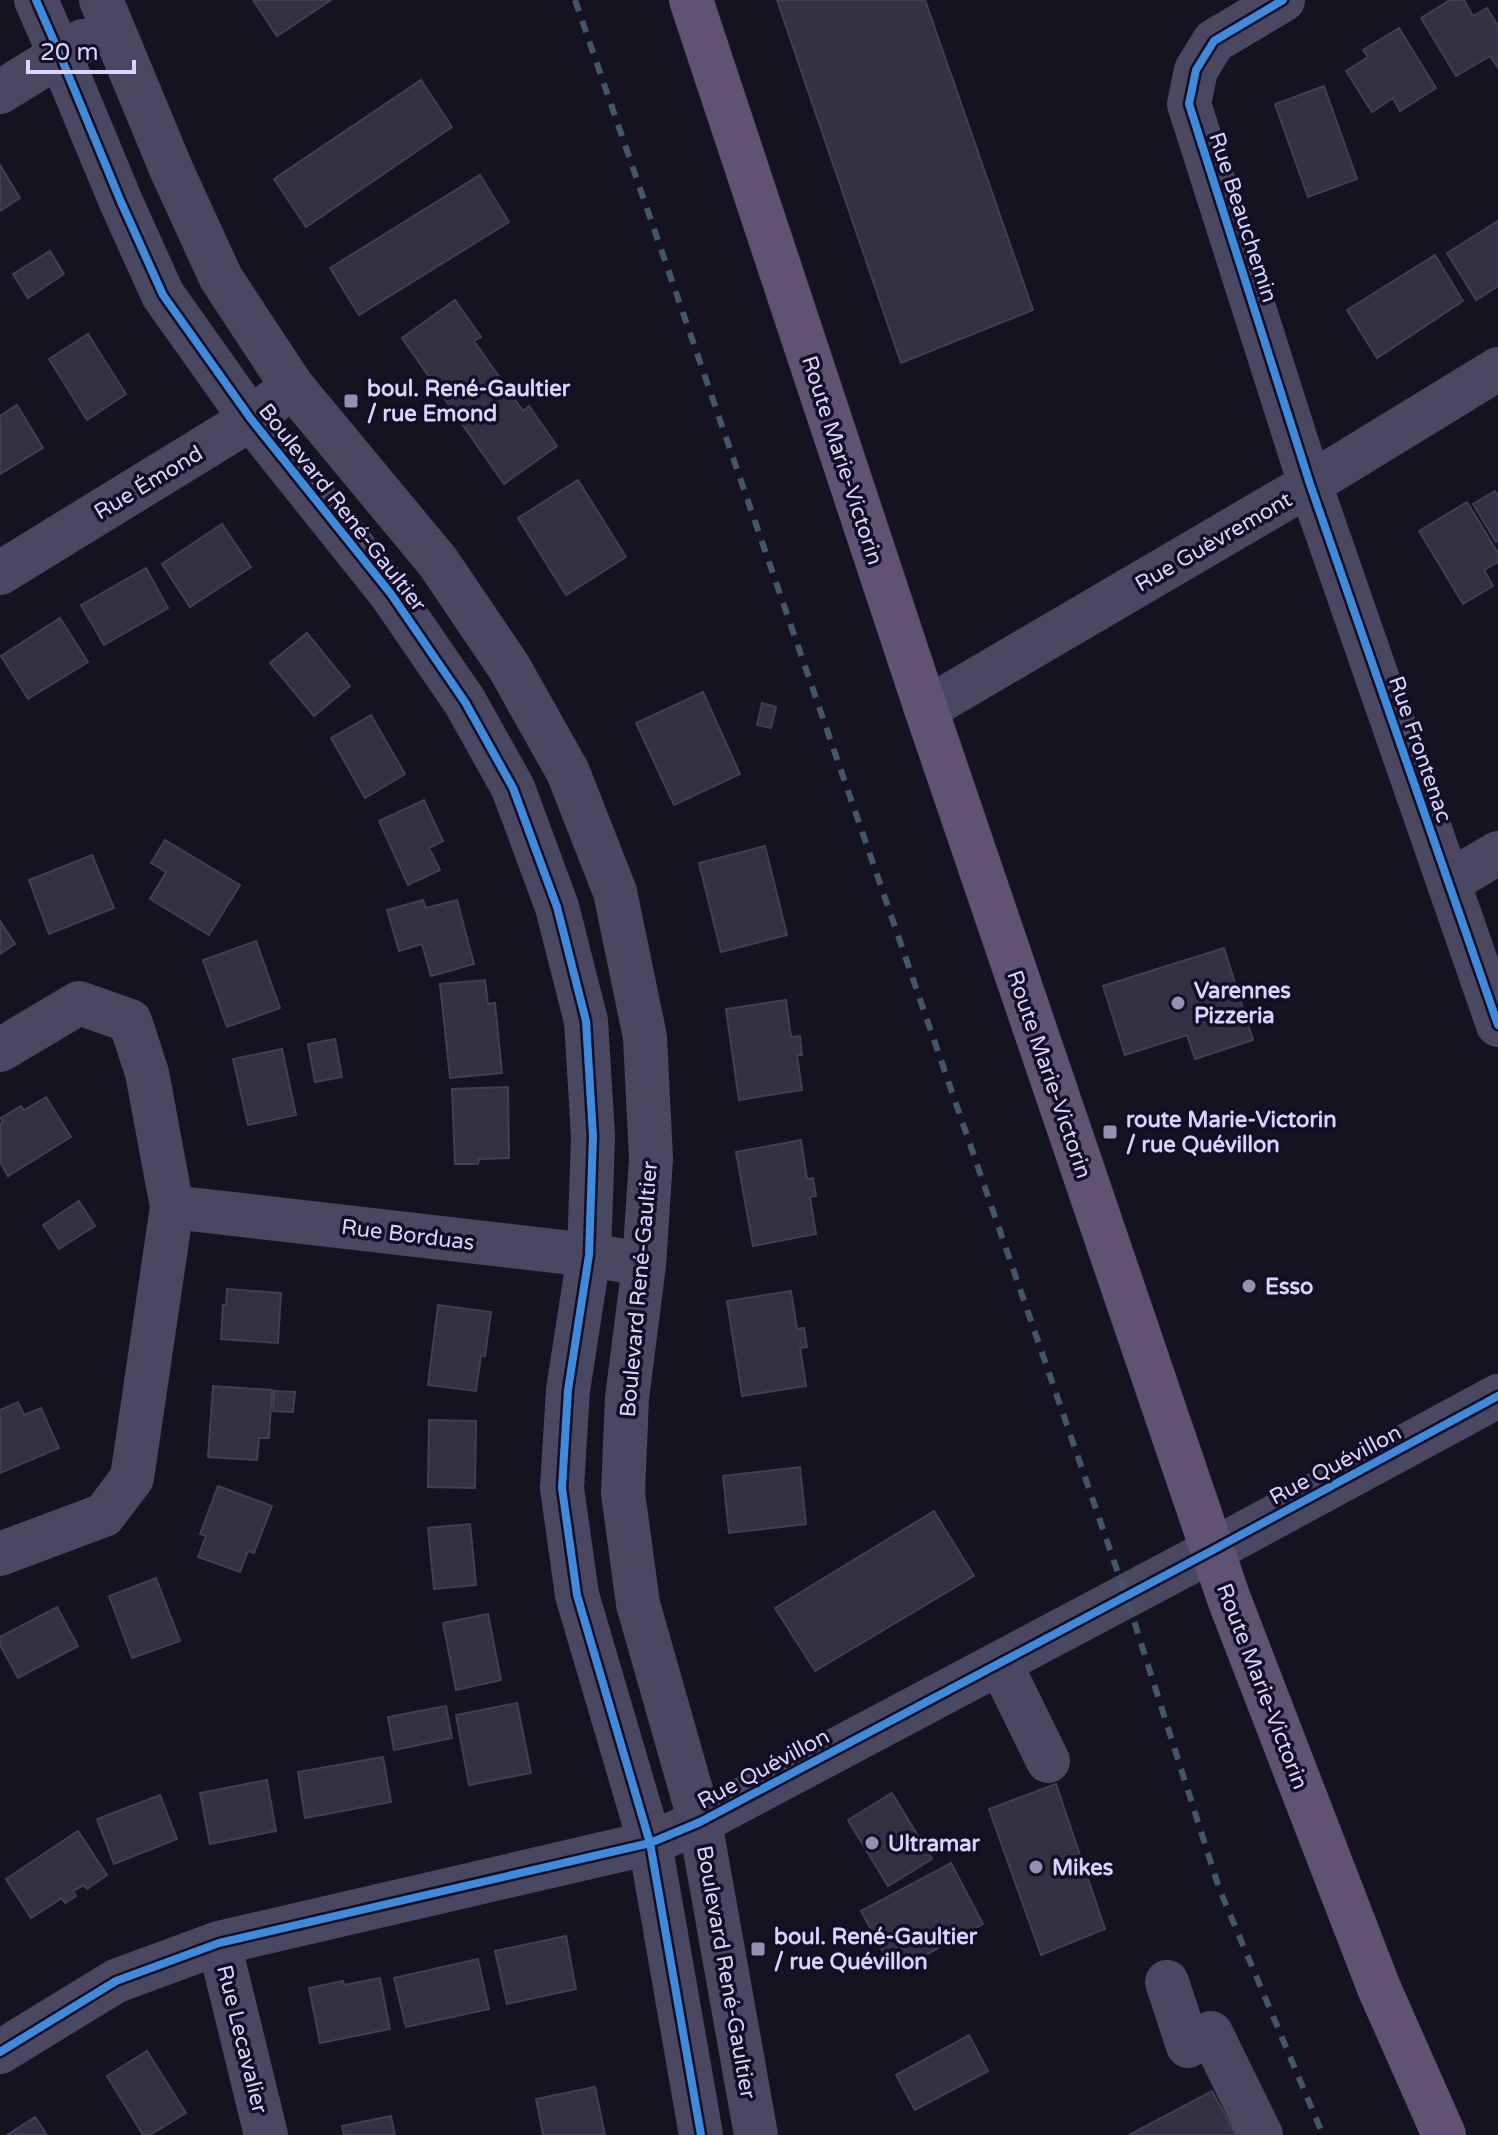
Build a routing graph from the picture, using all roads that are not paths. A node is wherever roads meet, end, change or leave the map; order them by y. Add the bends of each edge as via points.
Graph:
1 (36, 0) edge
2 (691, 0) edge
3 (1283, 0) edge
4 (106, 12) edge
5 (60, 55) junction
6 (0, 92) edge
7 (1498, 369) edge
8 (292, 386) junction
9 (251, 419) junction
10 (1310, 484) junction
11 (0, 573) edge
12 (926, 709) junction
13 (1498, 853) edge
14 (1449, 882) junction
15 (1498, 1025) edge
16 (0, 1050) edge
17 (172, 1207) junction
18 (589, 1255) junction
19 (644, 1265) junction
20 (1498, 1396) edge
21 (1213, 1550) junction
22 (0, 1554) edge
23 (1000, 1663) junction
24 (1048, 1761) dead end
25 (700, 1822) junction
26 (650, 1843) junction
27 (219, 1943) junction
28 (1167, 1982) dead end
29 (0, 2052) edge
30 (266, 2135) edge
31 (701, 2135) edge
32 (756, 2135) edge
33 (1261, 2135) edge
34 (1444, 2135) edge

1 - 5 street, Boulevard René-Gaultier
2 - 12 main road, Route Marie-Victorin
3 - 10 street, Rue Beauchemin via 1214,41 1196,70 1189,104
4 - 5 street
4 - 8 street, Boulevard René-Gaultier via 221,278
5 - 6 street
5 - 9 street, Boulevard René-Gaultier via 163,295
7 - 10 street, Rue Guèvremont
8 - 9 street, Rue Émond
8 - 19 street, Boulevard René-Gaultier via 438,562 509,667 568,772 615,892 645,1037 651,1159
9 - 11 street, Rue Émond
9 - 18 street, Boulevard René-Gaultier via 391,594 465,702 513,788 557,907 586,1021 593,1136
10 - 12 street, Rue Guèvremont
10 - 14 street, Rue Frontenac
12 - 21 main road, Route Marie-Victorin
13 - 14 street
14 - 15 street, Rue Frontenac
16 - 17 street via 79,1003 130,1021 147,1073
17 - 18 street, Rue Borduas
17 - 22 street via 132,1478 104,1515
18 - 19 street, Rue Borduas
18 - 26 street, Boulevard René-Gaultier via 568,1390 562,1488 577,1595
19 - 25 street, Boulevard René-Gaultier via 627,1398 623,1493 638,1604
20 - 21 street, Rue Quévillon
21 - 23 street, Rue Quévillon
21 - 34 main road, Route Marie-Victorin via 1379,1988
23 - 24 street
23 - 25 street, Rue Quévillon
25 - 26 street, Rue Quévillon
25 - 32 street, Boulevard René-Gaultier
26 - 27 street, Rue Quévillon
26 - 31 street, Boulevard René-Gaultier
27 - 29 street, Rue Quévillon via 116,1981
27 - 30 street, Rue Lecavalier
28 - 33 street

